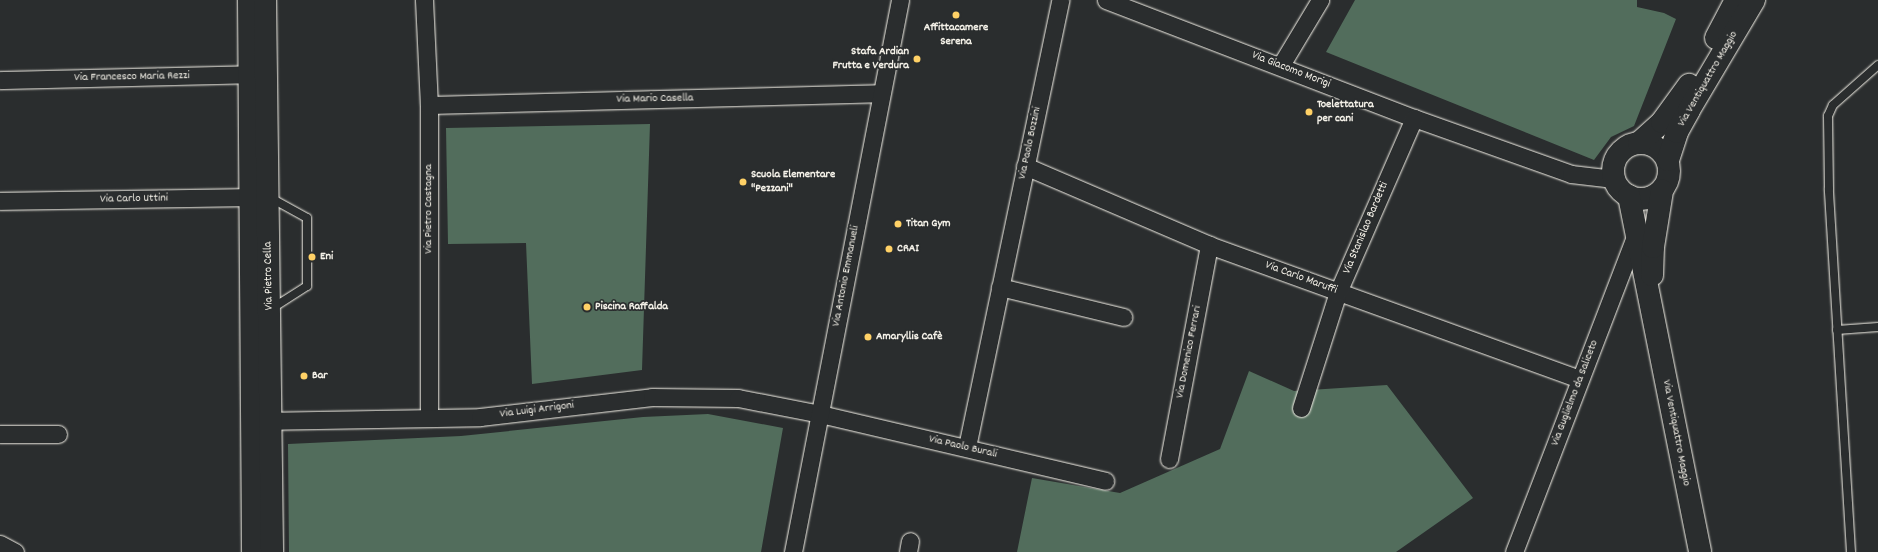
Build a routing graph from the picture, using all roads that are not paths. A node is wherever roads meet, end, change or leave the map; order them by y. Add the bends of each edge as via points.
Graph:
1 (249, 0) edge
2 (265, 0) edge
3 (424, 0) edge
4 (900, 0) edge
5 (1060, 0) edge
6 (1106, 0) edge
7 (1320, 0) edge
8 (1743, 2) edge
9 (1280, 65) junction
10 (1878, 65) edge
11 (257, 74) junction
12 (0, 80) edge
13 (880, 93) junction
14 (429, 104) junction
15 (1414, 118) junction
16 (1639, 143) junction
17 (1668, 160) junction
18 (1025, 166) junction
19 (1614, 180) junction
20 (1662, 191) junction
21 (1629, 196) junction
22 (259, 197) junction
23 (0, 201) edge
24 (1636, 235) junction
25 (1209, 245) junction
26 (1000, 286) junction
27 (1338, 292) junction
28 (270, 309) junction
29 (1651, 314) junction
30 (1124, 317) dead end
31 (1878, 327) edge
32 (1837, 330) junction
33 (1580, 379) junction
34 (1301, 408) dead end
35 (820, 414) junction
36 (429, 418) junction
37 (261, 421) junction
38 (0, 434) edge
39 (58, 434) dead end
40 (967, 447) junction
41 (1168, 459) dead end
42 (1105, 481) dead end
43 (0, 544) edge
44 (15, 552) edge
45 (253, 552) edge
46 (272, 552) edge
47 (793, 552) edge
48 (1514, 552) edge
49 (1700, 552) edge
50 (1851, 552) edge

1 - 11 main road, Via Pietro Cella
2 - 11 main road, Via Pietro Cella
3 - 14 street, Via Pietro Castagna
4 - 13 street, Via Antonio Emmanueli
5 - 18 street, Via Paolo Bozzini
6 - 9 street, Via Giacomo Morigi
7 - 9 street
8 - 16 main road, Via Ventiquattro Maggio via 1662,122
8 - 17 main road, Via Ventiquattro Maggio via 1677,132
9 - 15 street, Via Giacomo Morigi
10 - 32 lane via 1833,105 1828,116 1829,189
11 - 12 street, Via Francesco Maria Rezzi
11 - 22 main road, Via Pietro Cella
13 - 14 street, Via Mario Casella
13 - 35 street, Via Antonio Emmanueli
14 - 36 street, Via Pietro Castagna
15 - 19 street, Via Giacomo Morigi via 1571,174
15 - 27 street, Via Stanislao Bardetti
16 - 17 main road via 1655,146
16 - 19 main road, Via Ventiquattro Maggio via 1627,146 1620,152 1613,170
17 - 20 main road, Via Ventiquattro Maggio via 1670,177
18 - 25 street, Via Carlo Maruffi
18 - 26 street, Via Paolo Bozzini
19 - 21 main road
20 - 21 main road via 1644,200
20 - 29 main road, Via Ventiquattro Maggio via 1653,247
21 - 24 main road, Via Ventiquattro Maggio
22 - 23 street, Via Carlo Uttini
22 - 28 main road, Via Pietro Cella
22 - 28 lane via 307,218 307,286
22 - 37 main road, Via Pietro Cella
24 - 29 main road, Via Ventiquattro Maggio
24 - 33 street, Via Guglielmo da Saliceto
25 - 27 street, Via Carlo Maruffi
25 - 41 street, Via Domenico Ferrari
26 - 30 street
26 - 40 street, Via Paolo Bozzini
27 - 33 street, Via Carlo Maruffi
27 - 34 street, Via Stanislao Bardetti
28 - 37 main road, Via Pietro Cella
29 - 49 main road, Via Ventiquattro Maggio
31 - 32 lane
32 - 50 lane
33 - 48 street, Via Guglielmo da Saliceto
35 - 36 street, Via Luigi Arrigoni via 738,398 652,397 480,417
35 - 40 street, Via Paolo Burali
35 - 47 street, Via Antonio Emmanueli
36 - 37 street, Via Luigi Arrigoni
37 - 45 main road, Via Pietro Cella
37 - 46 main road, Via Pietro Cella
38 - 39 street
40 - 42 street, Via Paolo Burali
43 - 44 street

